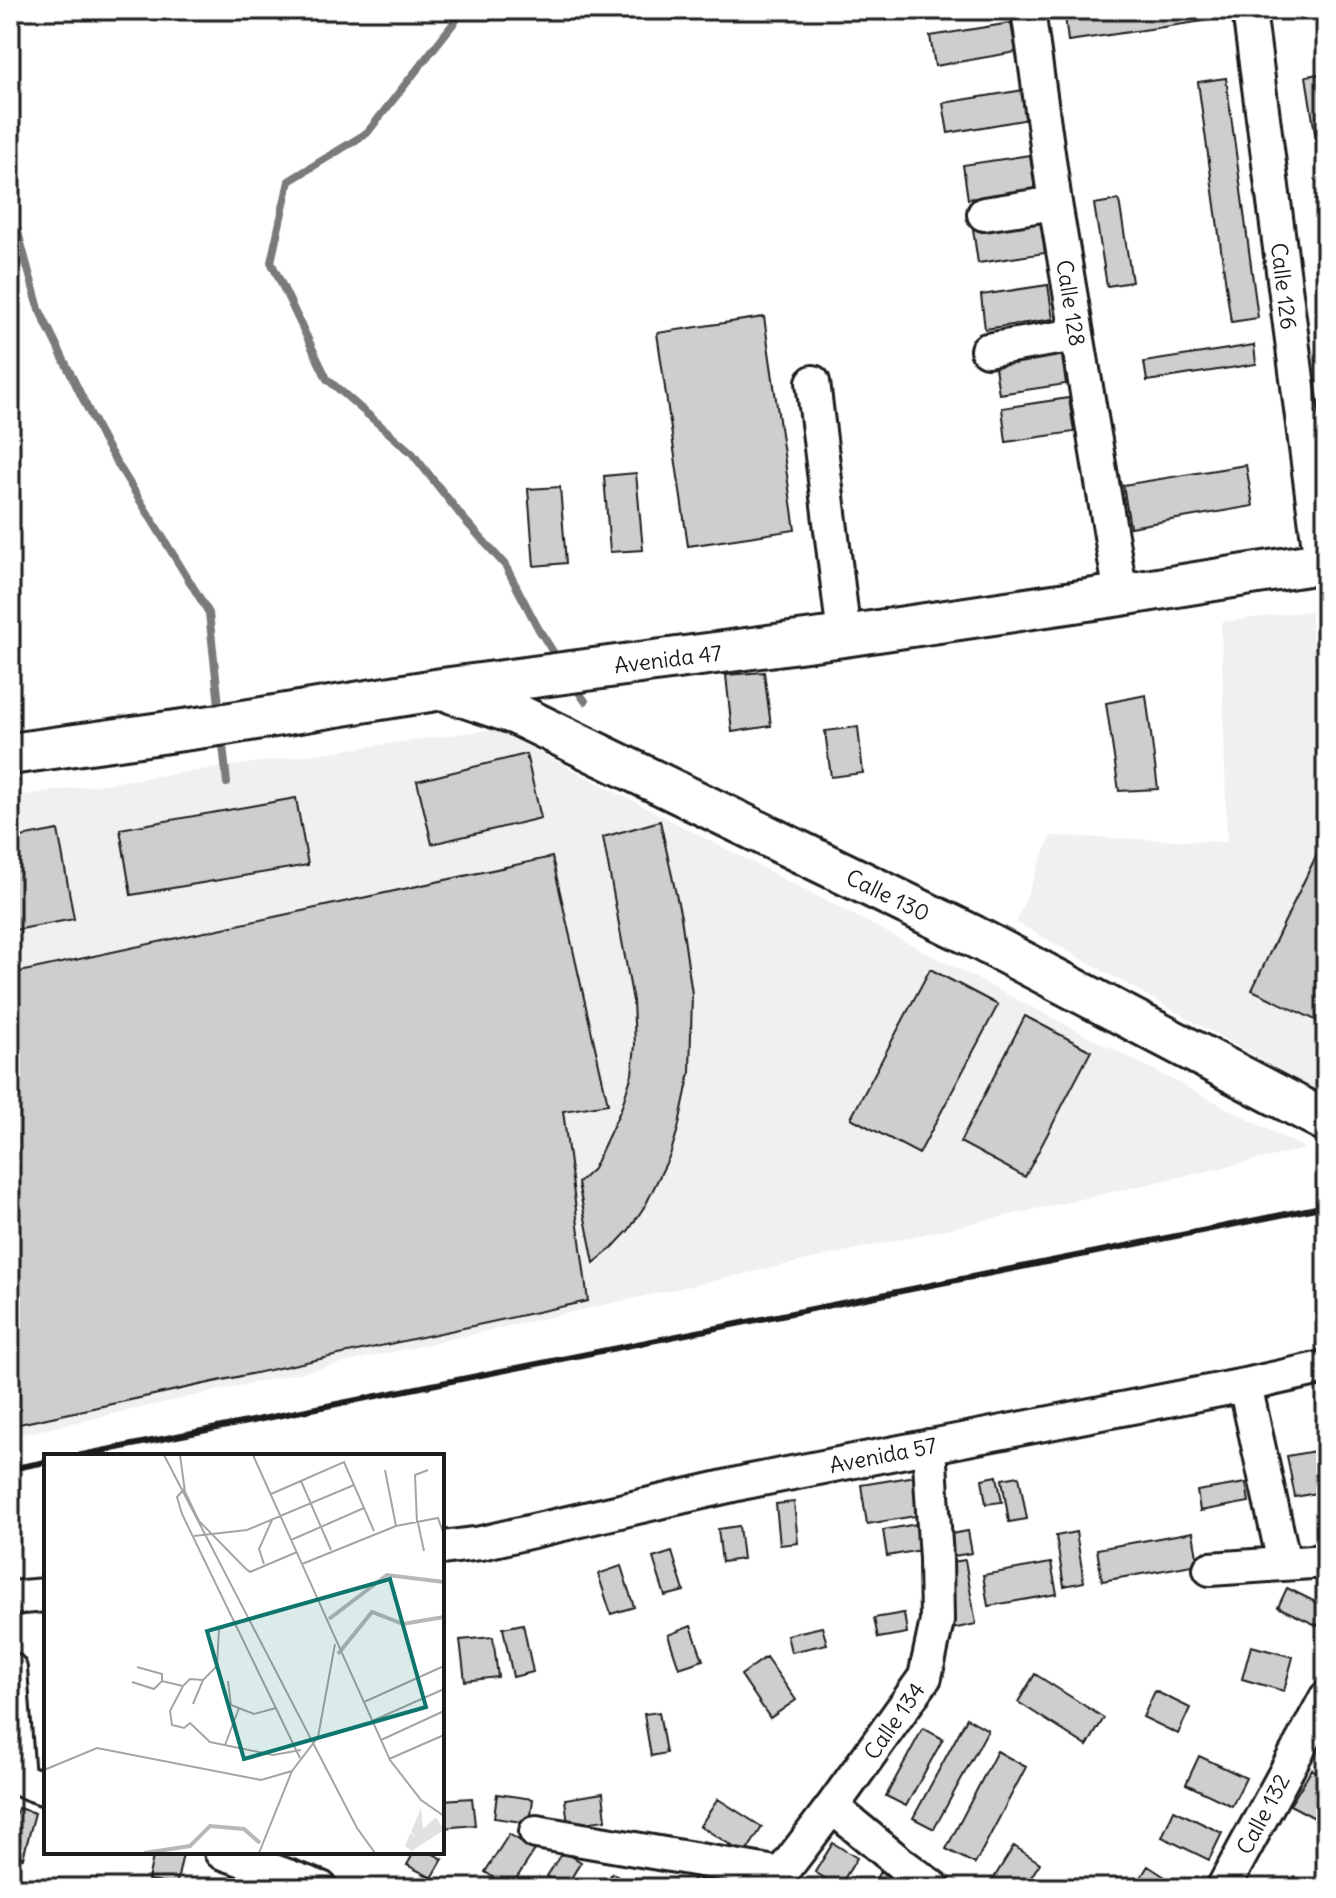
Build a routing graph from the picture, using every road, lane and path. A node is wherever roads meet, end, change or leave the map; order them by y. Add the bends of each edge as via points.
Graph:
1 (1028, 10) edge
2 (1249, 10) edge
3 (1055, 203) junction
4 (984, 214) dead end
5 (1076, 335) junction
6 (987, 350) dead end
7 (813, 382) dead end
8 (1323, 562) edge
9 (1121, 595) junction
10 (844, 636) junction
11 (442, 689) junction
12 (10, 754) edge
13 (1326, 1121) edge
14 (1326, 1367) edge
15 (1245, 1385) junction
16 (929, 1446) junction
17 (444, 1548) edge
18 (1326, 1561) edge
19 (1284, 1563) junction
20 (1210, 1569) dead end
21 (44, 1595) edge
22 (10, 1598) edge
23 (10, 1669) edge
24 (1326, 1698) edge
25 (44, 1788) edge
26 (832, 1807) junction
27 (536, 1832) dead end
28 (227, 1854) edge
29 (321, 1888) edge
30 (934, 1888) edge
31 (1223, 1888) edge

1 - 3 street, Calle 128
2 - 8 street, Calle 126
3 - 4 street
3 - 5 street, Calle 128
5 - 6 street
5 - 9 street, Calle 128
7 - 10 street
8 - 9 main road, Avenida 47
9 - 10 main road, Avenida 47
10 - 11 main road, Avenida 47
11 - 12 main road, Avenida 47
11 - 13 main road, Calle 130 via 516,714 973,936
14 - 15 street, Avenida 57
15 - 16 street, Avenida 57
15 - 19 street
16 - 17 street, Avenida 57
16 - 26 street, Calle 134 via 937,1621 925,1677
18 - 19 street
19 - 20 street
21 - 22 street
23 - 25 street via 18,1779
24 - 31 street, Calle 132
26 - 27 street, Calle 134 via 781,1874
26 - 30 street
28 - 29 street

